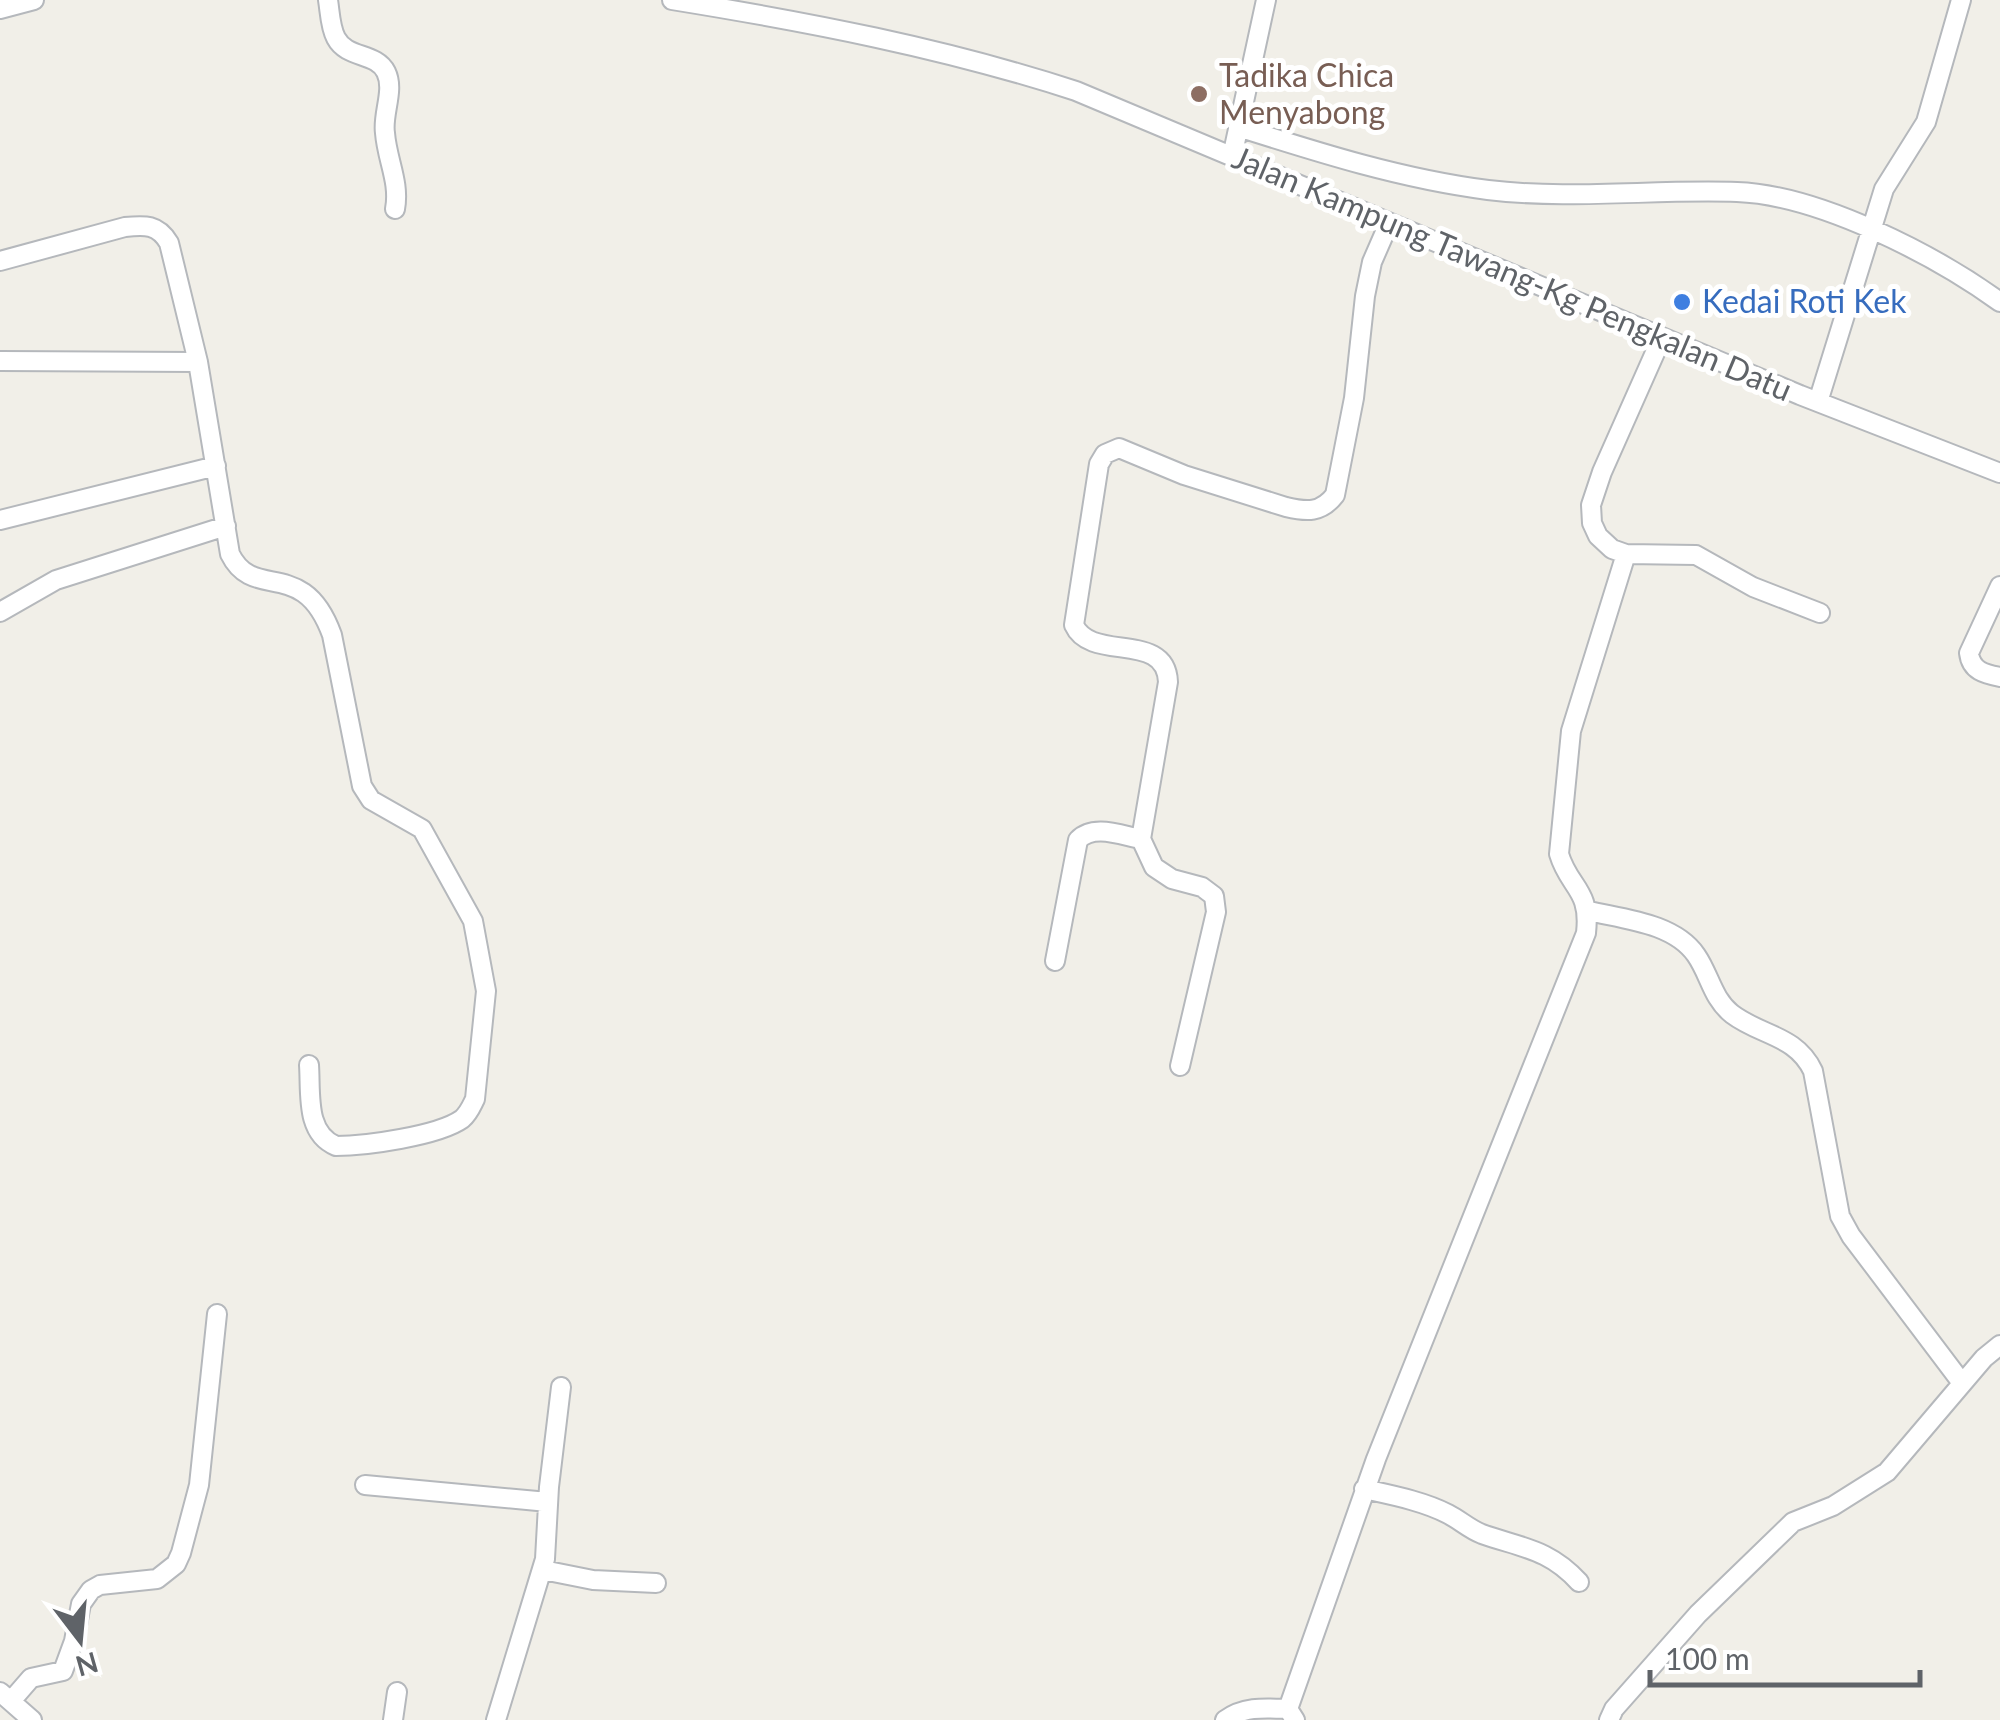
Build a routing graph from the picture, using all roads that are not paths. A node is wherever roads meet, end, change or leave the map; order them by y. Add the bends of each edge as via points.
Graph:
1 (34, 0) edge
2 (328, 0) edge
3 (672, 0) edge
4 (1266, 0) edge
5 (1961, 0) edge
6 (0, 8) edge
7 (1238, 127) junction
8 (1232, 158) junction
9 (395, 209) dead end
10 (1389, 223) junction
11 (1872, 230) junction
12 (0, 261) edge
13 (2000, 302) edge
14 (1662, 338) junction
15 (0, 361) edge
16 (198, 362) junction
17 (1818, 402) junction
18 (216, 466) junction
19 (2000, 473) edge
20 (0, 520) edge
21 (226, 526) junction
22 (1626, 554) junction
23 (2000, 586) edge
24 (0, 612) edge
25 (1820, 613) dead end
26 (2000, 677) edge
27 (1140, 839) junction
28 (1589, 911) junction
29 (1055, 961) dead end
30 (308, 1064) dead end
31 (1180, 1066) dead end
32 (217, 1314) dead end
33 (2000, 1345) edge
34 (1962, 1384) junction
35 (561, 1387) dead end
36 (365, 1485) dead end
37 (1364, 1489) junction
38 (548, 1502) junction
39 (543, 1570) junction
40 (1579, 1582) dead end
41 (656, 1583) dead end
42 (397, 1692) dead end
43 (5, 1696) edge
44 (1291, 1715) edge
45 (32, 1720) edge
46 (393, 1720) edge
47 (496, 1720) edge
48 (1225, 1720) edge
49 (1609, 1720) edge

1 - 6 street
2 - 9 street via 334,36 344,49 386,72 384,131 396,179
3 - 8 street, Jalan Kampung Tawang-Kg Pengkalan Datu via 803,22 1033,77
4 - 7 street
5 - 11 street via 1926,122 1888,178
7 - 8 street
7 - 11 street via 1453,184 1561,196 1740,192 1773,196
8 - 10 street, Jalan Kampung Tawang-Kg Pengkalan Datu
10 - 14 street, Jalan Kampung Tawang-Kg Pengkalan Datu
10 - 27 street via 1372,262 1354,398 1327,505 1286,507 1119,448 1099,464 1074,625 1087,639 1154,655 1168,674
11 - 13 street via 1932,258
11 - 17 street
12 - 16 street via 125,228 158,229 169,243
14 - 17 street, Jalan Kampung Tawang-Kg Pengkalan Datu
14 - 22 street via 1591,505 1598,536
15 - 16 street
16 - 18 street
17 - 19 street, Jalan Kampung Tawang-Kg Pengkalan Datu
18 - 20 street
18 - 21 street
21 - 24 street via 56,580
21 - 30 street via 237,568 294,584 324,613 362,786 371,800 432,840 473,921 482,958 485,1020 475,1099 459,1121 336,1146 316,1132
22 - 25 street via 1696,555 1753,588
22 - 28 street via 1580,694 1564,780 1559,854
23 - 26 street via 1969,653 1982,674
27 - 29 street via 1094,831 1078,840
27 - 31 street via 1154,867 1214,896 1216,912
28 - 34 street via 1656,928 1686,945 1728,1011 1808,1059 1840,1216
28 - 37 street via 1586,933
32 - 43 street via 198,1485 176,1564 156,1578 92,1590 80,1604 63,1671 31,1678
33 - 34 street
34 - 49 street via 1886,1472 1793,1522 1698,1614
35 - 38 street
36 - 38 street
37 - 40 street via 1532,1548
37 - 44 street
38 - 39 street
39 - 41 street
39 - 47 street
42 - 46 street
43 - 45 street
44 - 48 street via 1246,1710

